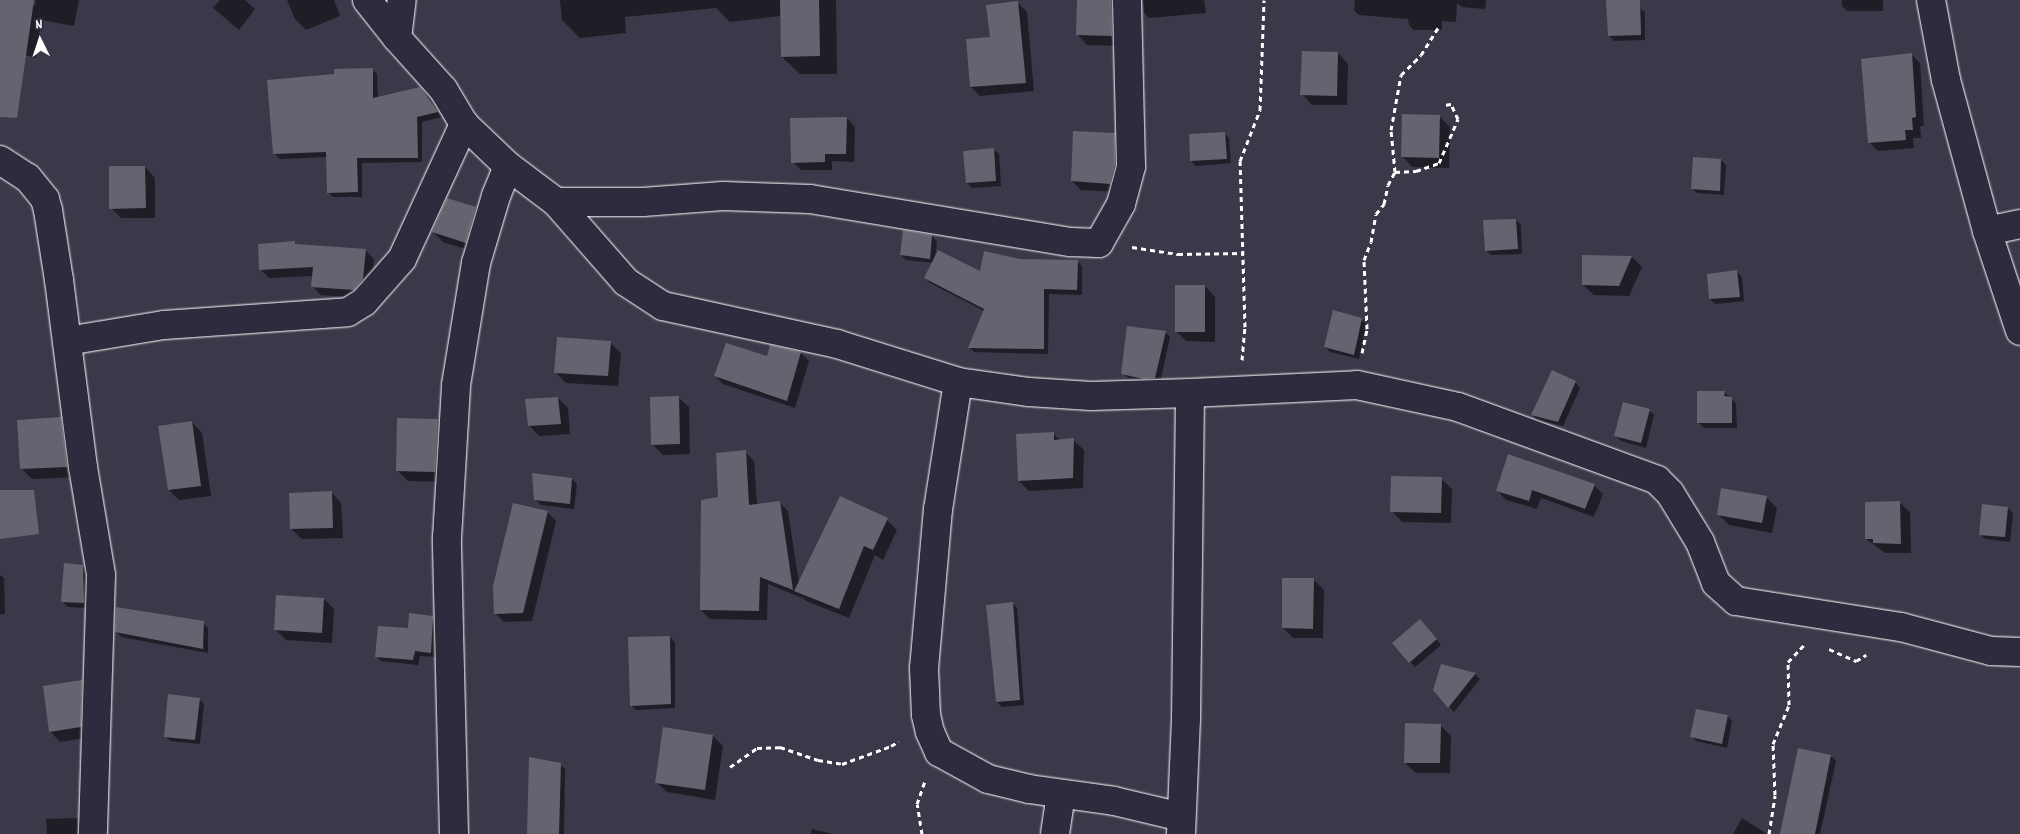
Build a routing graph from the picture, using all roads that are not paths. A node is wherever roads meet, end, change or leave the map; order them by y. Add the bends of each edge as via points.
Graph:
1 (367, 0) edge
2 (402, 0) edge
3 (1127, 0) edge
4 (1931, 0) edge
5 (397, 38) junction
6 (464, 124) junction
7 (0, 160) edge
8 (508, 166) junction
9 (556, 202) junction
10 (2020, 224) edge
11 (1987, 231) junction
12 (2020, 331) edge
13 (67, 341) junction
14 (958, 382) junction
15 (1190, 393) junction
16 (2020, 652) edge
17 (1061, 794) junction
18 (1181, 826) edge
19 (92, 834) edge
20 (454, 834) edge
21 (1055, 834) edge

1 - 5 street
2 - 5 street
3 - 9 street via 1131,166 1121,204 1099,243 1070,242 810,199 723,196 643,202
4 - 11 street via 1946,80
5 - 6 street via 443,89
6 - 8 street
6 - 13 street via 402,259 364,302 348,312 164,325
7 - 13 street via 28,178 44,199
8 - 9 street
8 - 20 street via 476,263 456,385 447,538
9 - 14 street via 626,282 664,306 838,344
10 - 11 street
11 - 12 street
13 - 19 street via 82,467 101,575
14 - 15 street via 1029,392 1091,396
14 - 17 street via 938,509 924,668 930,732 939,752 988,779
15 - 16 street via 1356,385 1458,407 1657,480 1670,493 1700,542 1716,583 1736,601 1901,627 1991,651
15 - 18 street via 1186,719
17 - 18 street via 1114,801
17 - 21 street

